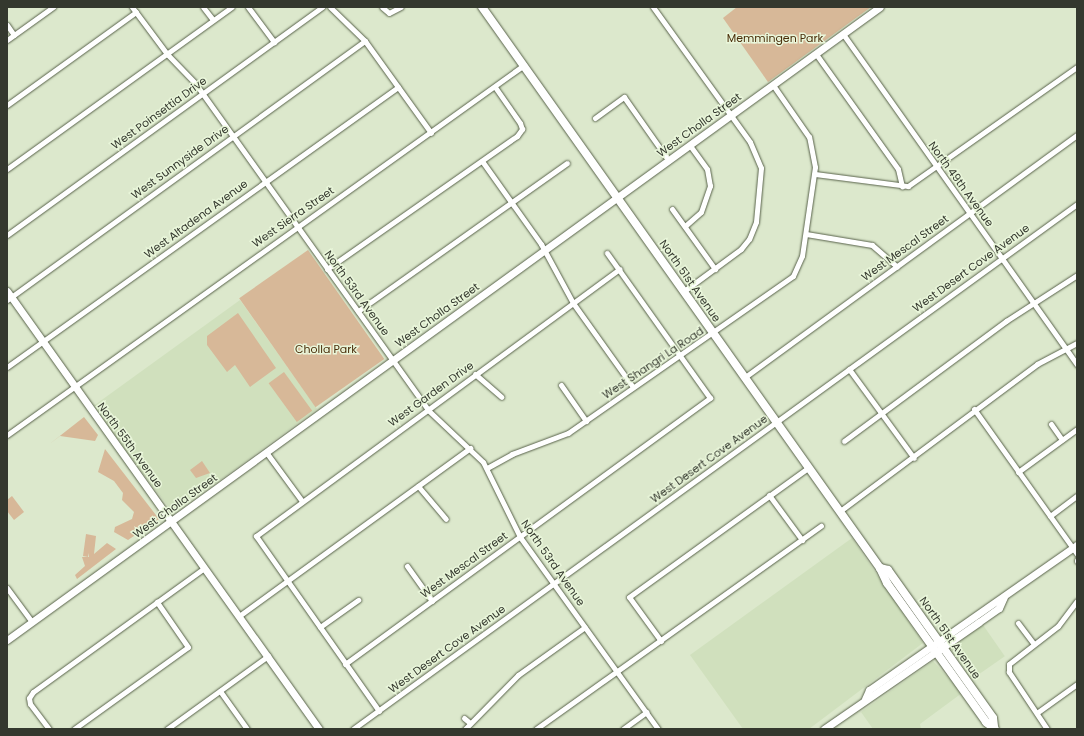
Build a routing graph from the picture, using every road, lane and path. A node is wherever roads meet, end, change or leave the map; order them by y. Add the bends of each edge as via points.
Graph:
1 (53, 7) edge
2 (203, 7) edge
3 (232, 7) edge
4 (248, 7) edge
5 (322, 7) edge
6 (330, 7) edge
7 (382, 7) edge
8 (400, 7) edge
9 (482, 7) edge
10 (653, 7) edge
11 (880, 7) edge
12 (134, 9) edge
13 (213, 20) junction
14 (7, 25) edge
15 (842, 34) junction
16 (14, 35) junction
17 (7, 40) edge
18 (365, 41) junction
19 (274, 42) junction
20 (167, 54) junction
21 (816, 54) junction
22 (524, 65) junction
23 (1077, 67) edge
24 (773, 85) junction
25 (398, 87) junction
26 (495, 87) junction
27 (202, 94) junction
28 (7, 105) edge
29 (731, 116) junction
30 (595, 118) dead end
31 (431, 133) junction
32 (1077, 136) edge
33 (233, 137) junction
34 (690, 146) junction
35 (482, 161) junction
36 (669, 161) junction
37 (567, 163) dead end
38 (938, 168) junction
39 (7, 169) edge
40 (815, 174) junction
41 (265, 182) junction
42 (902, 187) junction
43 (618, 198) junction
44 (512, 204) junction
45 (1077, 204) edge
46 (672, 209) dead end
47 (970, 213) junction
48 (297, 226) junction
49 (685, 226) junction
50 (7, 234) edge
51 (806, 234) junction
52 (545, 250) junction
53 (607, 254) dead end
54 (1002, 258) junction
55 (897, 267) junction
56 (327, 269) junction
57 (715, 269) junction
58 (619, 270) junction
59 (1077, 275) edge
60 (684, 291) junction
61 (8, 296) edge
62 (573, 303) junction
63 (1035, 304) junction
64 (358, 311) junction
65 (714, 334) junction
66 (43, 342) junction
67 (1077, 343) edge
68 (1067, 350) junction
69 (681, 357) junction
70 (393, 360) junction
71 (1077, 364) edge
72 (7, 368) edge
73 (849, 369) junction
74 (475, 374) junction
75 (745, 377) junction
76 (561, 385) dead end
77 (75, 387) junction
78 (633, 387) junction
79 (501, 397) dead end
80 (974, 409) junction
81 (428, 410) junction
82 (882, 414) junction
83 (586, 421) junction
84 (777, 422) junction
85 (1051, 424) dead end
86 (1077, 429) edge
87 (7, 435) edge
88 (1062, 440) junction
89 (844, 441) dead end
90 (470, 448) junction
91 (266, 452) junction
92 (914, 458) junction
93 (809, 467) junction
94 (487, 468) junction
95 (1018, 472) junction
96 (418, 486) junction
97 (769, 495) junction
98 (1077, 496) edge
99 (302, 501) junction
100 (840, 511) junction
101 (1050, 516) junction
102 (446, 518) dead end
103 (172, 522) junction
104 (821, 526) dead end
105 (520, 537) junction
106 (802, 540) junction
107 (1076, 549) edge
108 (407, 566) dead end
109 (204, 568) junction
110 (287, 581) junction
111 (554, 583) junction
112 (7, 588) edge
113 (1004, 598) junction
114 (358, 600) dead end
115 (432, 601) junction
116 (157, 602) junction
117 (1077, 602) edge
118 (238, 616) junction
119 (32, 622) junction
120 (1018, 623) dead end
121 (320, 627) junction
122 (586, 627) junction
123 (7, 640) edge
124 (662, 642) junction
125 (935, 643) junction
126 (1034, 644) junction
127 (940, 650) junction
128 (268, 656) junction
129 (345, 664) junction
130 (616, 669) junction
131 (1077, 684) edge
132 (220, 691) junction
133 (865, 699) junction
134 (379, 711) junction
135 (646, 712) junction
136 (1038, 712) junction
137 (464, 718) dead end
138 (470, 723) junction
139 (994, 728) edge
140 (49, 729) edge
141 (74, 729) edge
142 (167, 729) edge
143 (248, 729) edge
144 (319, 729) edge
145 (353, 729) edge
146 (465, 729) edge
147 (536, 729) edge
148 (623, 729) edge
149 (658, 729) edge
150 (824, 729) edge
151 (1047, 729) edge

1 - 16 street
2 - 13 street
3 - 13 street
4 - 19 street
5 - 19 street, West Poinsettia Drive
6 - 18 street
7 - 8 street via 389,13
9 - 22 main road, North 51st Avenue
10 - 29 street
11 - 15 street, West Cholla Street
12 - 20 street, North 53rd Avenue
12 - 28 street
13 - 20 street
14 - 16 street
15 - 21 street, West Cholla Street
15 - 38 street, North 49th Avenue
16 - 17 street
18 - 25 street
18 - 33 street, West Sunnyside Drive
19 - 27 street, West Poinsettia Drive
20 - 27 street, North 53rd Avenue
20 - 39 street
21 - 24 street, West Cholla Street
21 - 42 street via 898,169
22 - 26 street, West Sierra Street
22 - 43 main road, North 51st Avenue
23 - 38 street
24 - 29 street, West Cholla Street
24 - 40 street, West Shangri La Road via 808,137
25 - 31 street
25 - 41 street, West Altadena Avenue
26 - 31 street, West Sierra Street
26 - 35 street via 522,129
27 - 33 street, North 53rd Avenue
27 - 50 street, West Poinsettia Drive
29 - 34 street, West Cholla Street
29 - 57 street via 759,160 762,178 749,239
30 - 36 street via 624,97
31 - 48 street, West Sierra Street
32 - 47 street, West Mescal Street
33 - 41 street, North 53rd Avenue
33 - 61 street, West Sunnyside Drive
34 - 36 street, West Cholla Street
34 - 49 street via 707,169 710,186 701,212
35 - 44 street
35 - 56 street
36 - 43 street, West Cholla Street
37 - 44 street
38 - 42 street via 917,183
38 - 47 street, North 49th Avenue
40 - 42 street
40 - 51 street, West Shangri La Road
41 - 48 street, North 53rd Avenue
41 - 66 street, West Altadena Avenue
43 - 52 street, West Cholla Street
43 - 60 main road, North 51st Avenue
44 - 52 street
44 - 64 street
45 - 54 street, West Desert Cove Avenue
46 - 49 street
47 - 54 street, North 49th Avenue
47 - 55 street, West Mescal Street
48 - 56 street, North 53rd Avenue
48 - 77 street, West Sierra Street
49 - 57 street
51 - 55 street via 872,245
51 - 65 street, West Shangri La Road via 800,265 793,276
52 - 62 street
52 - 70 street, West Cholla Street
53 - 58 street
54 - 63 street, North 49th Avenue
54 - 73 street, West Desert Cove Avenue
55 - 75 street, West Mescal Street
56 - 64 street, North 53rd Avenue
57 - 60 street
58 - 62 street, West Garden Drive
58 - 69 street
59 - 63 street
60 - 65 main road, North 51st Avenue
61 - 66 street, North 55th Avenue
62 - 74 street, West Garden Drive
62 - 78 street
63 - 68 street, North 49th Avenue
63 - 82 street via 1006,321
64 - 70 street, North 53rd Avenue
65 - 69 street, West Shangri La Road
65 - 75 main road, North 51st Avenue
66 - 72 street, West Altadena Avenue
66 - 77 street, North 55th Avenue
67 - 68 street
68 - 71 street, North 49th Avenue
68 - 80 street via 1037,364
69 - 78 street, West Shangri La Road
69 - 105 street, West Mescal Street via 710,398
70 - 81 street, North 53rd Avenue
70 - 91 street, West Cholla Street
73 - 82 street
73 - 84 street, West Desert Cove Avenue
74 - 79 street
74 - 81 street, West Garden Drive
75 - 84 main road, North 51st Avenue
76 - 83 street
77 - 87 street, West Sierra Street
77 - 103 street, North 55th Avenue
78 - 83 street, West Shangri La Road
80 - 92 street
80 - 95 street
81 - 90 street, North 53rd Avenue
81 - 99 street, West Garden Drive
82 - 89 street
82 - 92 street
83 - 94 street, West Shangri La Road via 568,433 512,454
84 - 93 main road, North 51st Avenue
84 - 111 street, West Desert Cove Avenue
85 - 88 street
86 - 88 street
88 - 95 street
90 - 94 street, North 53rd Avenue
90 - 96 street
91 - 99 street
91 - 103 street, West Cholla Street
92 - 100 street
93 - 97 street
93 - 100 main road, North 51st Avenue
94 - 105 street, North 53rd Avenue
95 - 101 street
96 - 102 street
96 - 110 street
97 - 106 street
97 - 124 street via 629,597
98 - 101 street
99 - 110 street, West Garden Drive via 256,536
100 - 125 main road, North 51st Avenue via 880,568 881,574
101 - 107 street
103 - 109 street, North 55th Avenue
103 - 119 street, West Cholla Street
104 - 106 street
105 - 111 street, North 53rd Avenue
105 - 115 street, West Mescal Street
106 - 124 street
107 - 113 street
108 - 115 street
109 - 116 street
109 - 118 street, North 55th Avenue
110 - 118 street
110 - 121 street
111 - 122 street, North 53rd Avenue
111 - 134 street, West Desert Cove Avenue
112 - 119 street
113 - 125 street via 992,601
113 - 127 street via 999,608
114 - 121 street
115 - 129 street, West Mescal Street
116 - 140 street via 29,698
116 - 141 street via 188,647
117 - 126 street via 1058,626
118 - 128 street, North 55th Avenue
119 - 123 street, West Cholla Street
120 - 126 street
121 - 129 street
122 - 130 street, North 53rd Avenue
122 - 138 street via 518,675
124 - 130 street
125 - 127 main road, North 51st Avenue
125 - 133 street via 869,690
126 - 136 street via 1009,664 1009,672
127 - 133 street via 874,698
127 - 139 main road, North 51st Avenue via 986,722
128 - 132 street
128 - 144 street, North 55th Avenue
129 - 134 street
130 - 135 street, North 53rd Avenue
130 - 147 street
131 - 136 street
132 - 142 street
132 - 143 street
133 - 150 street
134 - 145 street, West Desert Cove Avenue
135 - 148 street
135 - 149 street, North 53rd Avenue
136 - 151 street
137 - 138 street
138 - 146 street

